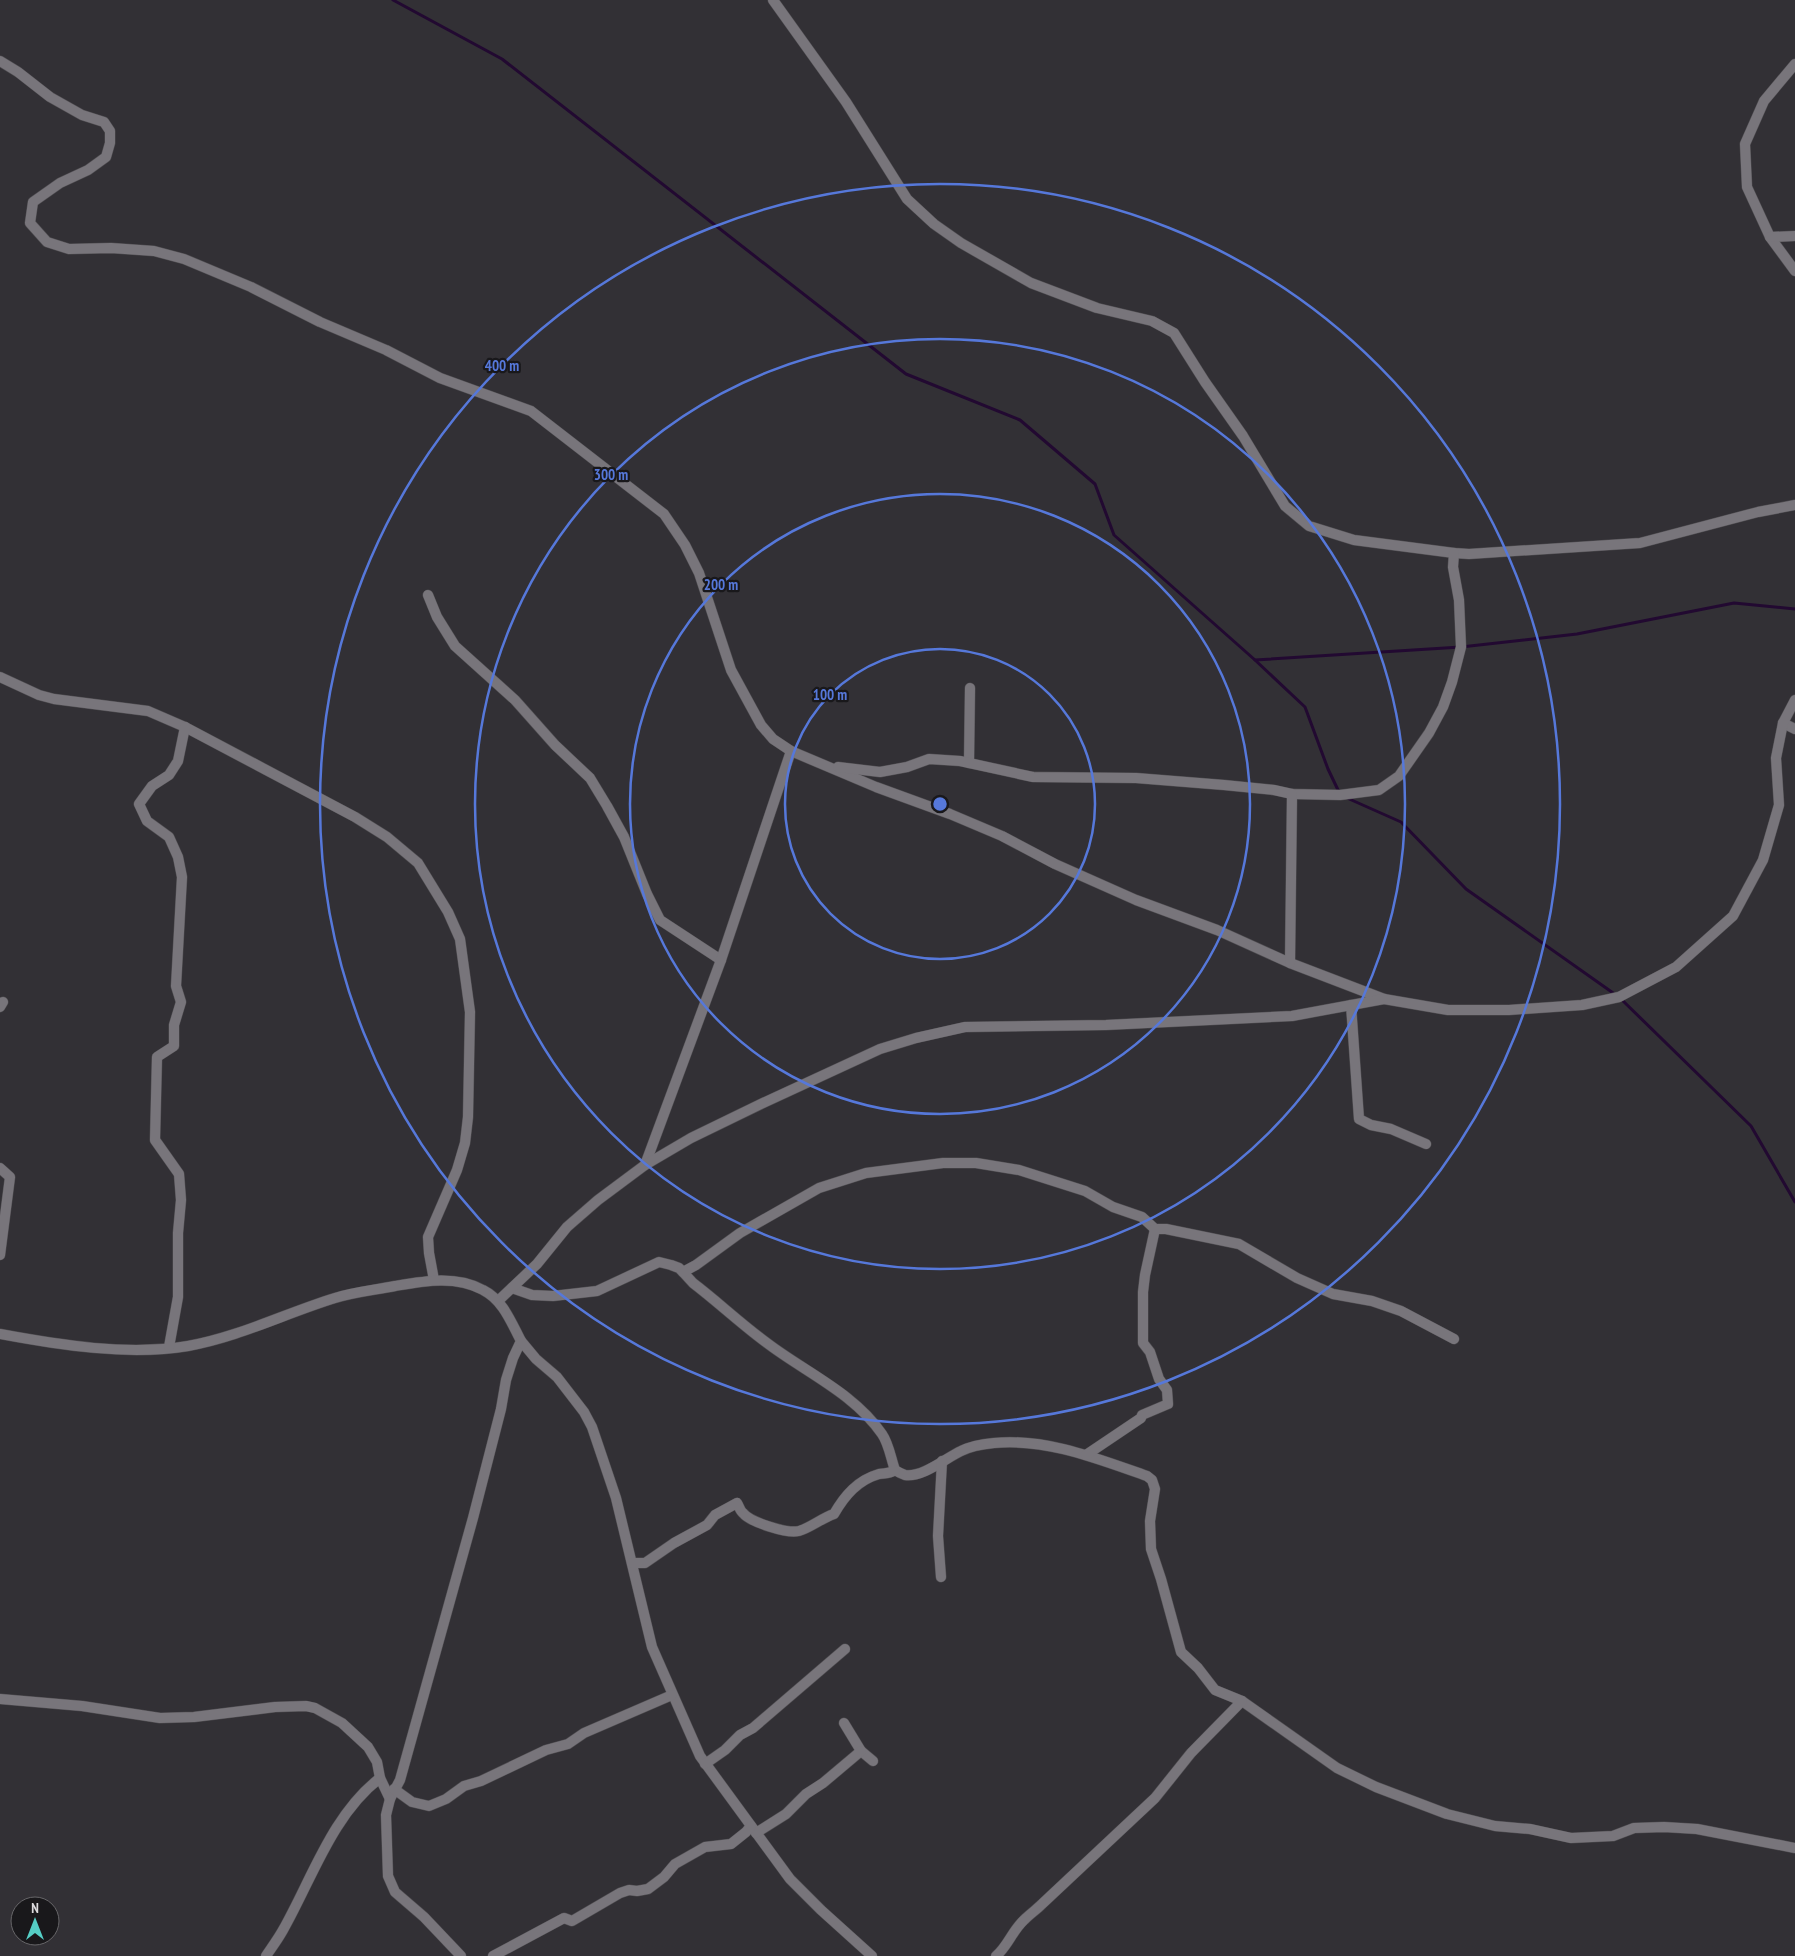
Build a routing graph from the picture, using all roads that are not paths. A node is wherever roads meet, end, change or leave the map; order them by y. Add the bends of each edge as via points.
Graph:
1 (773, 0) edge
2 (0, 61) edge
3 (1795, 64) edge
4 (1795, 236) edge
5 (1770, 237) junction
6 (1795, 270) edge
7 (1795, 505) edge
8 (1454, 554) junction
9 (428, 595) dead end
10 (0, 677) edge
11 (970, 688) dead end
12 (1795, 700) edge
13 (1783, 723) junction
14 (185, 727) junction
15 (1795, 728) edge
16 (796, 753) junction
17 (969, 763) junction
18 (1292, 794) junction
19 (721, 960) junction
20 (1290, 963) junction
21 (1384, 999) junction
22 (1351, 1005) junction
23 (1426, 1144) dead end
24 (645, 1165) junction
25 (0, 1168) edge
26 (1155, 1230) junction
27 (0, 1254) edge
28 (683, 1272) junction
29 (434, 1280) junction
30 (512, 1288) junction
31 (498, 1301) junction
32 (0, 1334) edge
33 (1454, 1339) dead end
34 (521, 1341) junction
35 (169, 1348) junction
36 (1086, 1455) junction
37 (942, 1461) junction
38 (895, 1470) junction
39 (632, 1563) junction
40 (941, 1577) dead end
41 (845, 1649) dead end
42 (672, 1695) junction
43 (0, 1698) edge
44 (1242, 1701) junction
45 (844, 1723) dead end
46 (861, 1751) junction
47 (873, 1761) dead end
48 (705, 1764) junction
49 (380, 1778) junction
50 (392, 1794) junction
51 (753, 1830) junction
52 (1795, 1848) edge
53 (266, 1956) edge
54 (461, 1956) edge
55 (493, 1956) edge
56 (872, 1956) edge
57 (996, 1956) edge

1 - 8 street via 851,110 907,199 934,224 1031,283 1097,308 1152,321 1174,332 1285,506 1309,526 1354,540
2 - 16 street via 50,97 82,115 104,122 110,131 106,157 33,202 30,224 48,242 69,249 154,251 184,259 251,287 440,378 531,411 664,514 699,573 731,670 761,726 773,740
3 - 5 street via 1764,101 1745,144 1748,187
4 - 5 street
5 - 6 street
7 - 8 street via 1640,542
8 - 18 street via 1461,647 1443,707 1428,734 1399,776 1379,790 1340,795
9 - 19 street via 436,617 455,646 516,700 555,745 590,778 624,838 660,920
10 - 14 street via 39,695 148,711
11 - 17 street
12 - 13 street
13 - 15 street
13 - 21 street via 1776,758 1779,805 1763,860 1733,916 1676,967 1619,997 1582,1005 1448,1010
14 - 29 street via 355,817 387,838 418,863 448,912 460,939 470,1012 468,1117 457,1170 428,1237
14 - 35 street via 178,760 169,775 152,786 139,804 147,821 170,837 182,877 176,986 181,1002 174,1025 174,1046 157,1057 155,1104 155,1140 179,1174 181,1200 178,1297
16 - 17 street via 818,757 838,767 880,772 929,759
16 - 19 street
16 - 20 street via 1002,836 1136,900 1217,930
17 - 18 street via 1034,777 1136,778 1241,786
18 - 20 street
19 - 24 street
20 - 21 street
21 - 22 street
22 - 23 street via 1359,1119
22 - 24 street via 1292,1016 1106,1025 965,1027 916,1038 880,1049 763,1103 691,1138
24 - 30 street via 567,1227
25 - 27 street via 10,1177
26 - 28 street via 1142,1217 1112,1207 1085,1192 1019,1170 976,1163 943,1163 866,1173 819,1188 740,1233
26 - 33 street via 1166,1229 1239,1244 1297,1278 1333,1294 1372,1301 1401,1311
26 - 36 street via 1143,1292 1143,1343 1150,1352 1159,1379 1168,1390 1168,1404 1142,1415
28 - 30 street via 659,1262 597,1291 553,1296 532,1295
28 - 38 street via 766,1342 843,1395 867,1416 884,1436
29 - 31 street via 466,1283 484,1290
29 - 35 street via 337,1297 212,1342
30 - 31 street
31 - 34 street
32 - 35 street via 95,1348
34 - 39 street via 557,1377 592,1427 616,1498
34 - 50 street via 506,1380 473,1518 400,1780
36 - 37 street via 1037,1444 995,1443 977,1446
36 - 44 street via 1152,1480 1155,1489 1150,1521 1151,1549 1181,1652 1215,1690
37 - 38 street via 912,1475
37 - 40 street via 938,1536
38 - 39 street via 855,1486 842,1499 834,1514 798,1532 760,1523 743,1514 737,1503 715,1515 707,1526 644,1563
39 - 42 street via 652,1647
41 - 48 street via 753,1728 740,1734
42 - 48 street
42 - 50 street via 584,1733 568,1744 546,1750 464,1786 429,1806
43 - 49 street via 160,1718 306,1706 342,1723 368,1747 377,1762
44 - 52 street via 1337,1768 1376,1787 1448,1814 1495,1826 1571,1838 1613,1836 1634,1828 1664,1827 1697,1829
44 - 57 street via 1192,1753 1155,1798 1023,1921
45 - 46 street
46 - 47 street
46 - 51 street via 786,1814
48 - 51 street
49 - 50 street
49 - 53 street via 357,1800 331,1838 283,1931
50 - 54 street via 386,1815 388,1876 395,1892
51 - 55 street via 731,1844 705,1847 674,1864 664,1877 648,1888 620,1893 572,1921 564,1918
51 - 56 street via 790,1879

